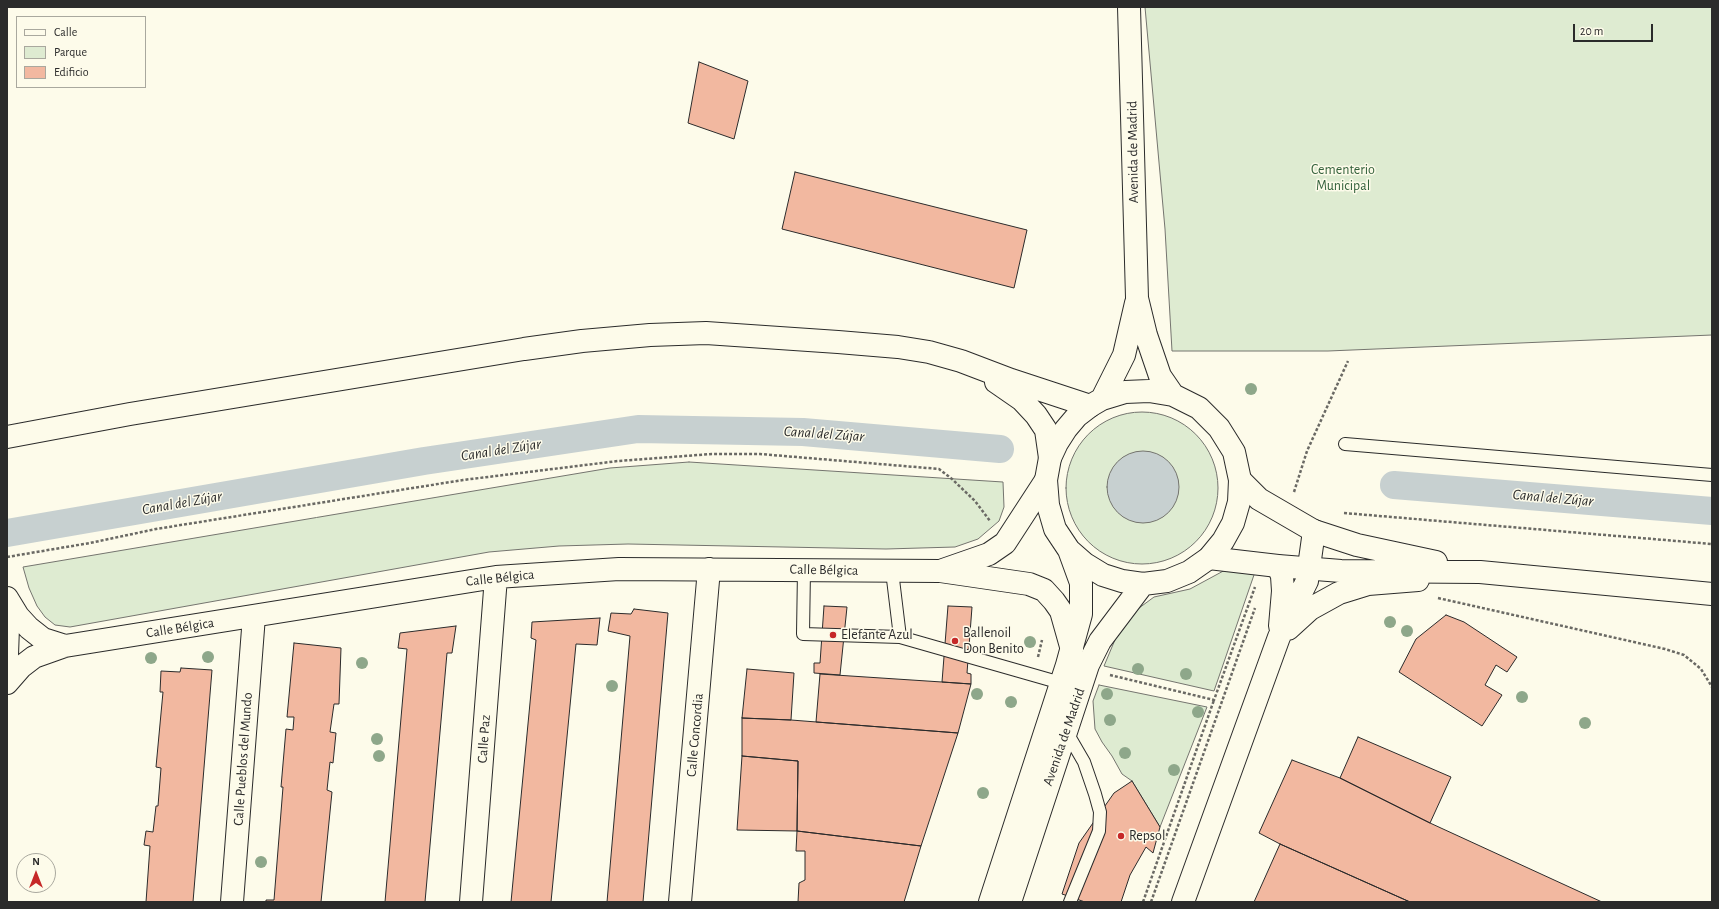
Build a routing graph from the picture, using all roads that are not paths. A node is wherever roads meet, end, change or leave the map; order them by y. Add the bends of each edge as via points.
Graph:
1 (1129, 7) edge
2 (1137, 298) junction
3 (961, 361) junction
4 (1173, 396) junction
5 (1096, 403) junction
6 (7, 437) edge
7 (1345, 444) dead end
8 (1050, 458) junction
9 (1712, 475) edge
10 (1046, 480) junction
11 (1240, 480) junction
12 (1314, 531) junction
13 (1069, 550) junction
14 (1209, 558) junction
15 (1270, 565) junction
16 (710, 568) junction
17 (1310, 568) junction
18 (804, 570) junction
19 (892, 571) junction
20 (940, 571) junction
21 (1480, 572) junction
22 (496, 576) junction
23 (1143, 584) junction
24 (1712, 594) edge
25 (7, 599) edge
26 (254, 616) junction
27 (900, 637) junction
28 (1279, 637) junction
29 (65, 646) junction
30 (7, 655) edge
31 (1072, 667) junction
32 (7, 683) edge
33 (1066, 731) junction
34 (232, 902) edge
35 (471, 902) edge
36 (680, 902) edge
37 (990, 902) edge
38 (1010, 902) edge
39 (1070, 902) edge
40 (1183, 902) edge

1 - 2 street, Avenida de Madrid
2 - 4 street via 1160,376
2 - 5 street via 1124,355
3 - 5 street via 1011,380
3 - 6 street via 898,347 830,341 706,333 650,334 524,349 130,414
3 - 8 street via 1022,400 1036,415 1046,430
4 - 5 street via 1150,391 1125,392
4 - 11 street via 1199,408 1219,428 1234,452
5 - 8 street via 1077,416 1066,429
7 - 9 lane
8 - 10 street
10 - 13 street via 1048,505 1053,523
10 - 20 street via 1005,543 989,554
11 - 12 street via 1258,499
11 - 14 street via 1239,502 1233,523
12 - 17 street
12 - 21 street via 1358,545
13 - 23 street via 1084,564 1103,575
13 - 31 street via 1081,583 1081,614
14 - 15 street
14 - 23 street via 1184,574
15 - 17 street
15 - 28 street via 1282,576
16 - 18 street, Calle Bélgica
16 - 22 street, Calle Bélgica via 619,569
16 - 36 street, Calle Concordia
17 - 21 street via 1341,571
17 - 28 street via 1307,581
18 - 19 street, Calle Bélgica
18 - 27 lane via 803,634
19 - 20 street, Calle Bélgica
19 - 27 lane
20 - 31 street via 1029,584 1044,590 1061,611
21 - 24 street
21 - 28 street via 1368,584 1339,593 1310,609
22 - 26 street, Calle Bélgica
22 - 35 street, Calle Paz
23 - 31 street, Avenida de Madrid via 1100,642
25 - 29 street, Calle Bélgica via 29,628 43,639
25 - 30 street
26 - 29 street, Calle Bélgica
26 - 34 street, Calle Pueblos del Mundo
27 - 31 lane
28 - 40 street
29 - 32 street, Calle Bélgica via 34,658 20,667
31 - 33 street, Avenida de Madrid
31 - 37 street, Avenida de Madrid
33 - 38 street, Avenida de Madrid
33 - 39 lane via 1084,762 1100,812 1099,830

